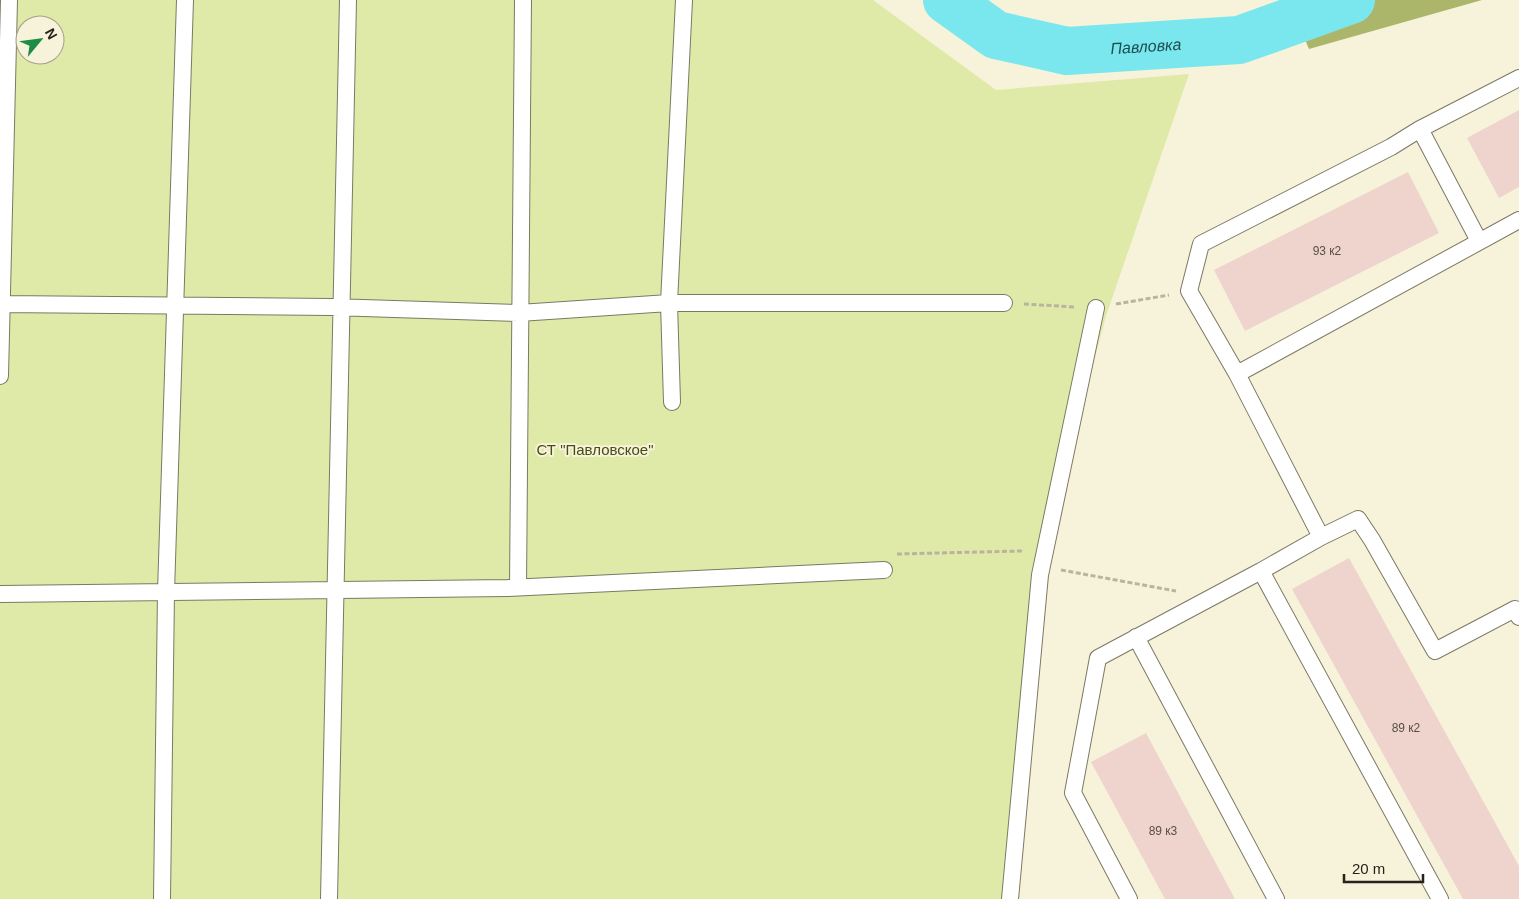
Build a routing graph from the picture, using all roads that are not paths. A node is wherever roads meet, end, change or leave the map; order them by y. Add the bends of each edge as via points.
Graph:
1 (9, 0) edge
2 (185, 0) edge
3 (348, 0) edge
4 (523, 0) edge
5 (684, 0) edge
6 (1519, 78) edge
7 (1420, 129) junction
8 (1519, 220) edge
9 (1479, 241) junction
10 (669, 303) junction
11 (1004, 303) dead end
12 (1, 304) edge
13 (174, 306) junction
14 (342, 308) junction
15 (1096, 308) dead end
16 (519, 313) junction
17 (1237, 374) junction
18 (0, 376) edge
19 (672, 402) dead end
20 (1320, 537) junction
21 (884, 570) road end
22 (1260, 571) junction
23 (518, 587) junction
24 (335, 590) junction
25 (166, 592) junction
26 (0, 594) edge
27 (1518, 611) edge
28 (1136, 637) junction
29 (162, 899) edge
30 (329, 899) edge
31 (1010, 899) edge
32 (1130, 899) edge
33 (1276, 899) edge
34 (1440, 899) edge

1 - 12 lane
2 - 13 lane
3 - 14 lane
4 - 16 lane
5 - 10 lane
6 - 7 lane
7 - 9 lane
7 - 17 lane via 1201,244 1189,291
8 - 9 lane
9 - 17 lane
10 - 11 lane
10 - 16 lane
10 - 19 lane
12 - 13 lane
12 - 18 lane
13 - 14 lane
13 - 25 lane
14 - 16 lane
14 - 24 lane
15 - 31 lane via 1042,567
16 - 23 lane
17 - 20 lane
20 - 22 lane
20 - 27 lane via 1358,519 1435,651
21 - 23 lane
22 - 28 lane
22 - 34 lane
23 - 24 lane
24 - 25 lane
24 - 30 lane
25 - 26 lane
25 - 29 lane
28 - 32 lane via 1098,658 1073,793
28 - 33 lane

